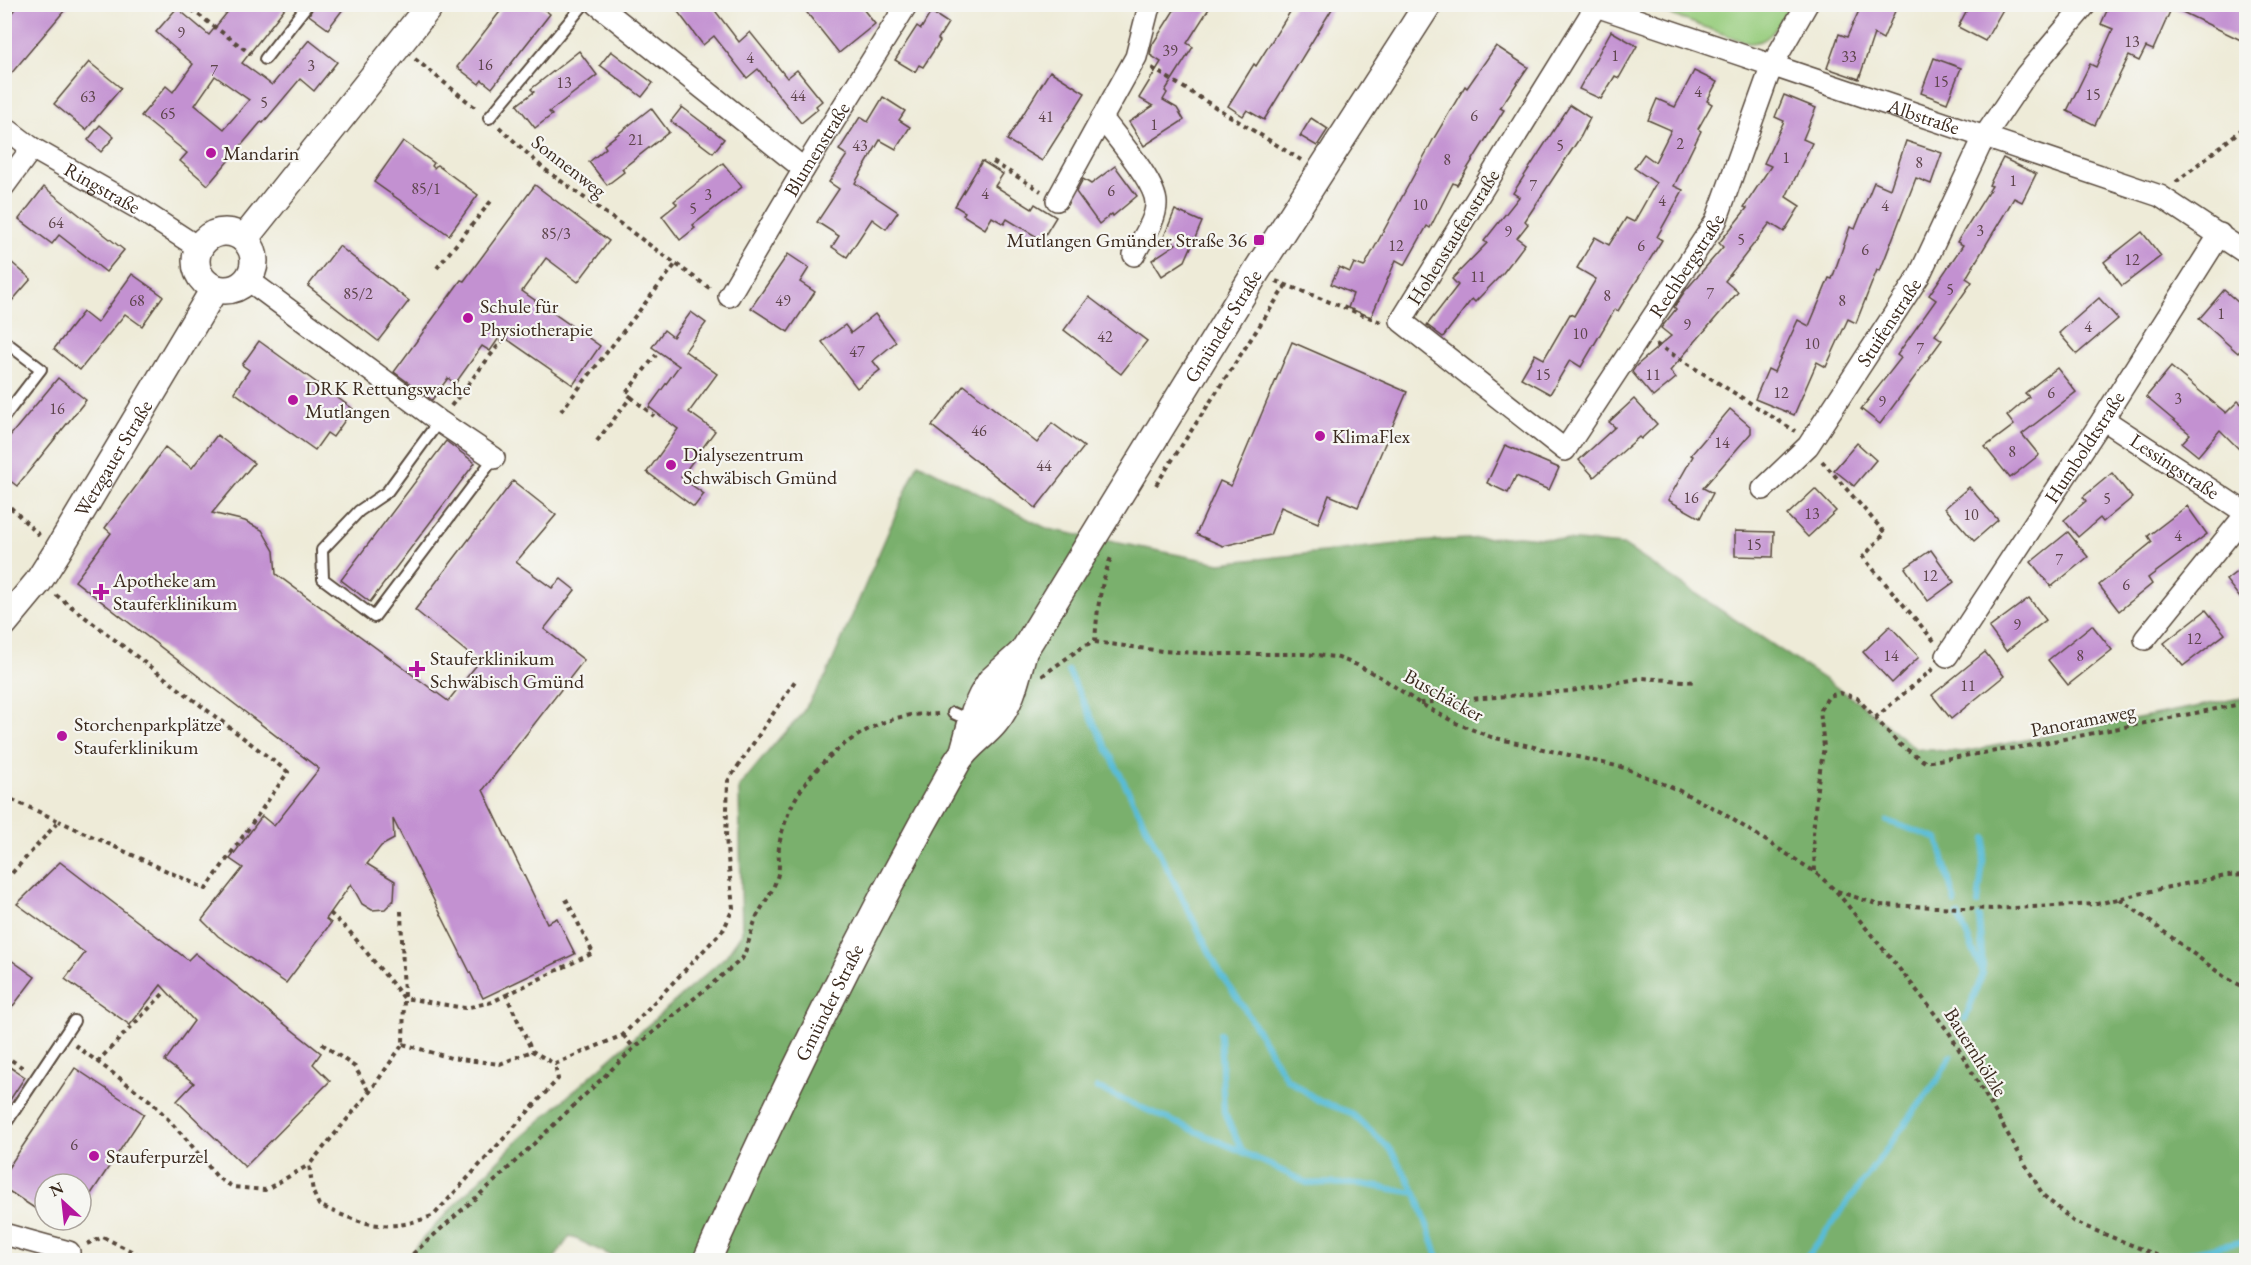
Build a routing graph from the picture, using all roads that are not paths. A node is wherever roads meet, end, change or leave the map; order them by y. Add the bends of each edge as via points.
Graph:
1 (308, 4) edge
2 (584, 4) edge
3 (597, 4) edge
4 (907, 4) edge
5 (1428, 4) edge
6 (1807, 4) edge
7 (2086, 4) edge
8 (428, 5) edge
9 (1146, 6) edge
10 (1604, 7) edge
11 (265, 59) road end
12 (1772, 65) junction
13 (489, 118) road end
14 (1102, 118) junction
15 (4, 127) edge
16 (1984, 137) junction
17 (32, 148) junction
18 (804, 170) junction
19 (4, 186) edge
20 (1057, 200) road end
21 (2220, 234) junction
22 (244, 238) junction
23 (199, 248) junction
24 (2247, 253) edge
25 (1134, 255) dead end
26 (247, 279) junction
27 (215, 288) junction
28 (729, 296) road end
29 (4, 341) edge
30 (4, 417) edge
31 (2103, 418) junction
32 (439, 421) junction
33 (1565, 450) joint
34 (494, 458) joint
35 (1763, 489) dead end
36 (2247, 514) edge
37 (4, 623) edge
38 (2145, 639) dead end
39 (1947, 656) road end
40 (74, 1021) dead end
41 (4, 1126) edge
42 (4, 1234) edge
43 (69, 1252) road end
44 (708, 1260) edge

1 - 11 lane
2 - 13 lane
3 - 18 street
4 - 18 street, Blumenstraße
5 - 44 street, Gmünder Straße via 1126,481 1023,652 1012,684 992,681 982,696 970,722 964,751 824,1008
6 - 12 street, Rechbergstraße
7 - 16 street, Stuifenstraße via 2026,75
8 - 22 street
9 - 14 street via 1137,57
10 - 12 street, Albstraße
10 - 33 street, Hohenstaufenstraße via 1401,321
12 - 16 street, Albstraße
12 - 33 street, Rechbergstraße via 1716,221
14 - 20 street
14 - 25 street via 1153,189 1153,218
15 - 17 street, Ringstraße
16 - 21 street, Albstraße via 2160,196
16 - 35 street, Stuifenstraße via 1918,276 1808,446
17 - 19 street
17 - 23 street, Ringstraße
18 - 28 street, Blumenstraße
21 - 24 street, Albstraße
21 - 31 street, Humboldtstraße
22 - 23 street via 219,232
22 - 26 street via 254,263
23 - 27 street via 196,257 200,275
26 - 27 street via 232,289
26 - 32 street
27 - 37 street, Wetzgauer Straße via 57,552
29 - 30 lane via 41,369
31 - 36 street, Lessingstraße
31 - 39 street, Humboldtstraße
32 - 34 street
32 - 34 lane via 387,492 359,511 322,550 323,579 374,617
36 - 38 street, Lessingstraße
40 - 41 lane
42 - 43 street

